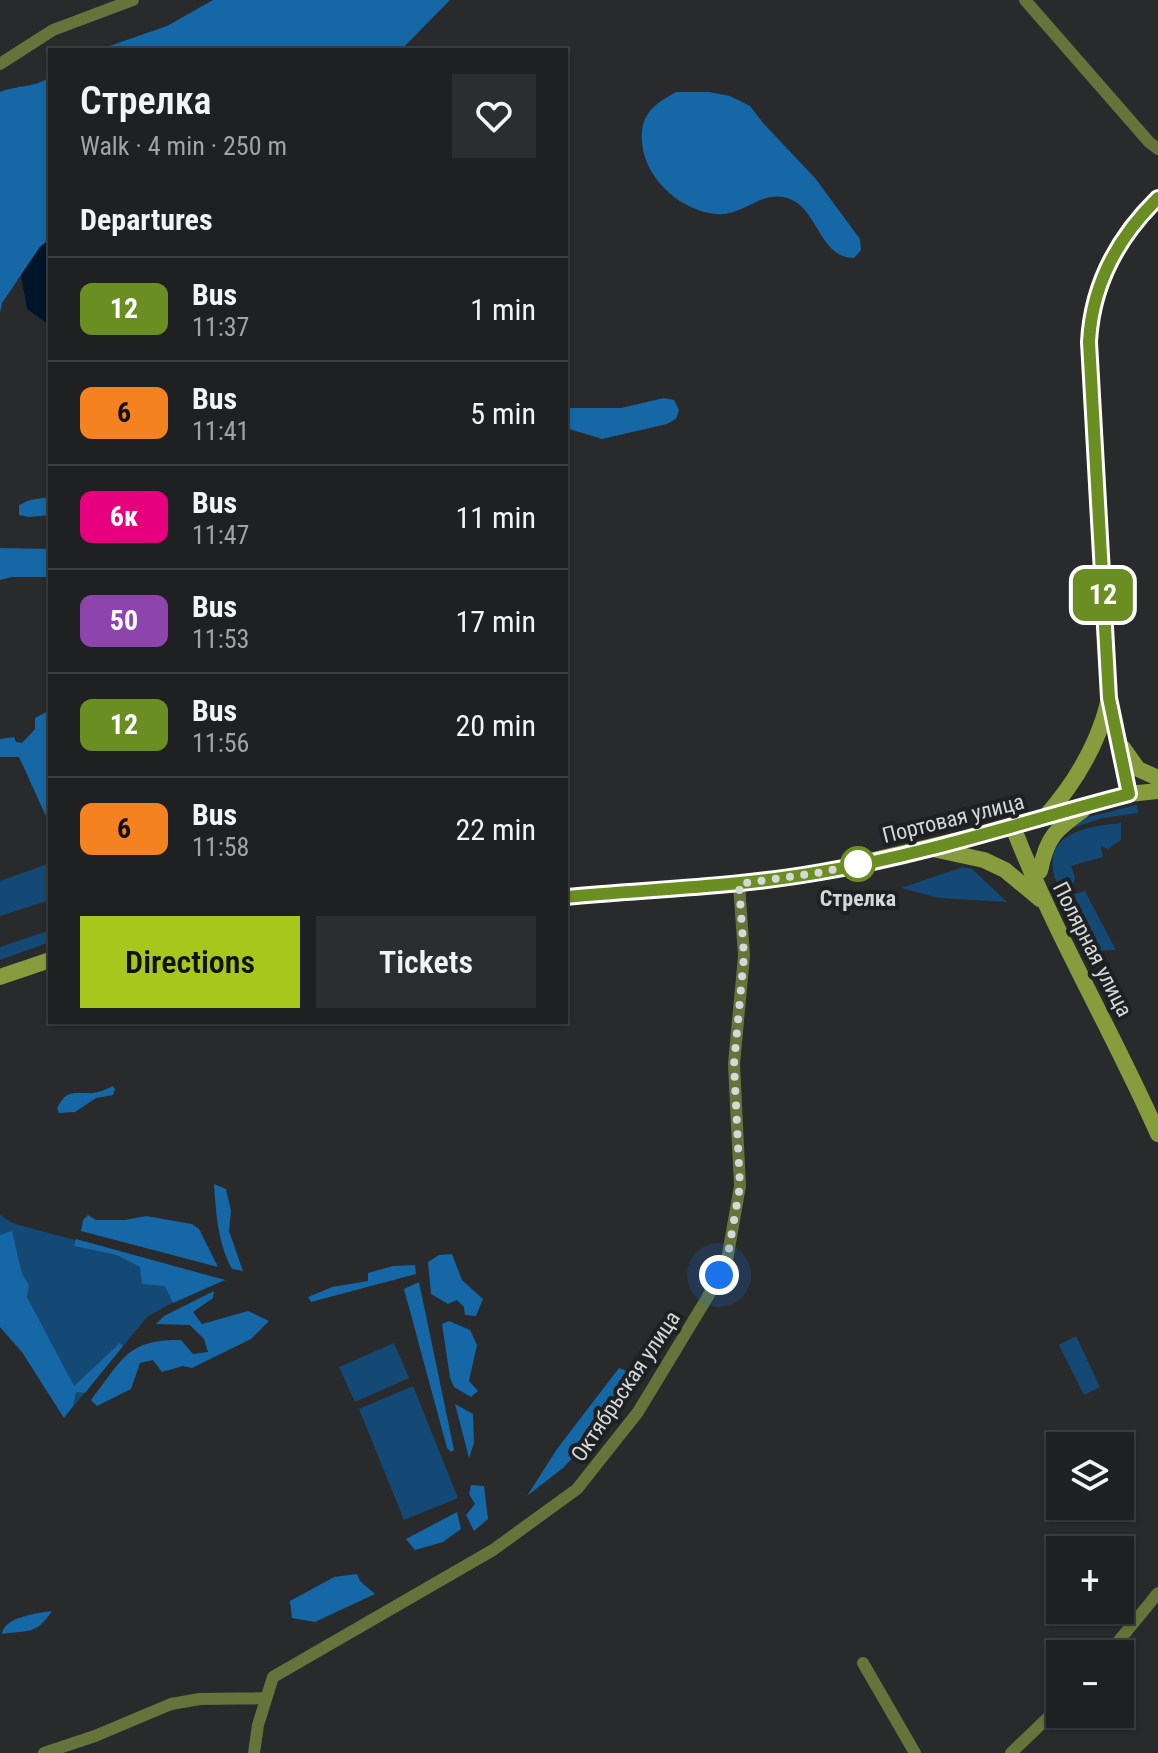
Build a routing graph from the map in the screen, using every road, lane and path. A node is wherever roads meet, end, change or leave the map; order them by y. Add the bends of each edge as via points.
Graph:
1 (133, 0) edge
2 (1025, 0) edge
3 (0, 64) edge
4 (1158, 149) edge
5 (1158, 198) edge
6 (1109, 698) junction
7 (1117, 736) junction
8 (1158, 778) edge
9 (1158, 791) edge
10 (1129, 794) junction
11 (1093, 803) junction
12 (1045, 817) junction
13 (1013, 827) junction
14 (926, 848) junction
15 (1040, 871) junction
16 (739, 884) junction
17 (568, 897) edge
18 (1044, 903) junction
19 (48, 961) edge
20 (0, 977) edge
21 (1158, 1134) edge
22 (1158, 1593) edge
23 (1119, 1640) edge
24 (863, 1663) dead end
25 (266, 1698) junction
26 (1046, 1719) edge
27 (44, 1753) edge
28 (254, 1753) edge
29 (915, 1753) edge
30 (1011, 1753) edge

1 - 3 street via 53,30
2 - 4 street
5 - 6 main road via 1112,255 1090,324
6 - 7 main road
6 - 12 main road via 1086,762
7 - 8 main road via 1133,764
7 - 10 main road
9 - 10 main road, Портовая улица
10 - 11 main road, Портовая улица
11 - 12 main road, Портовая улица
11 - 15 main road via 1052,834
12 - 13 main road, Портовая улица
12 - 15 main road
13 - 14 main road, Портовая улица
13 - 18 main road, Полярная улица
14 - 16 main road, Портовая улица via 823,872
14 - 18 main road via 984,860 1005,870
15 - 18 main road
16 - 17 main road, Портовая улица
16 - 25 street, Октябрьская улица via 744,956 734,1064 740,1186 727,1260 707,1298 630,1423 577,1489 493,1550 273,1677
18 - 21 main road, Полярная улица
19 - 20 main road
22 - 23 street
24 - 29 street
25 - 27 street via 171,1704
25 - 28 street, Октябрьская улица
26 - 30 street

